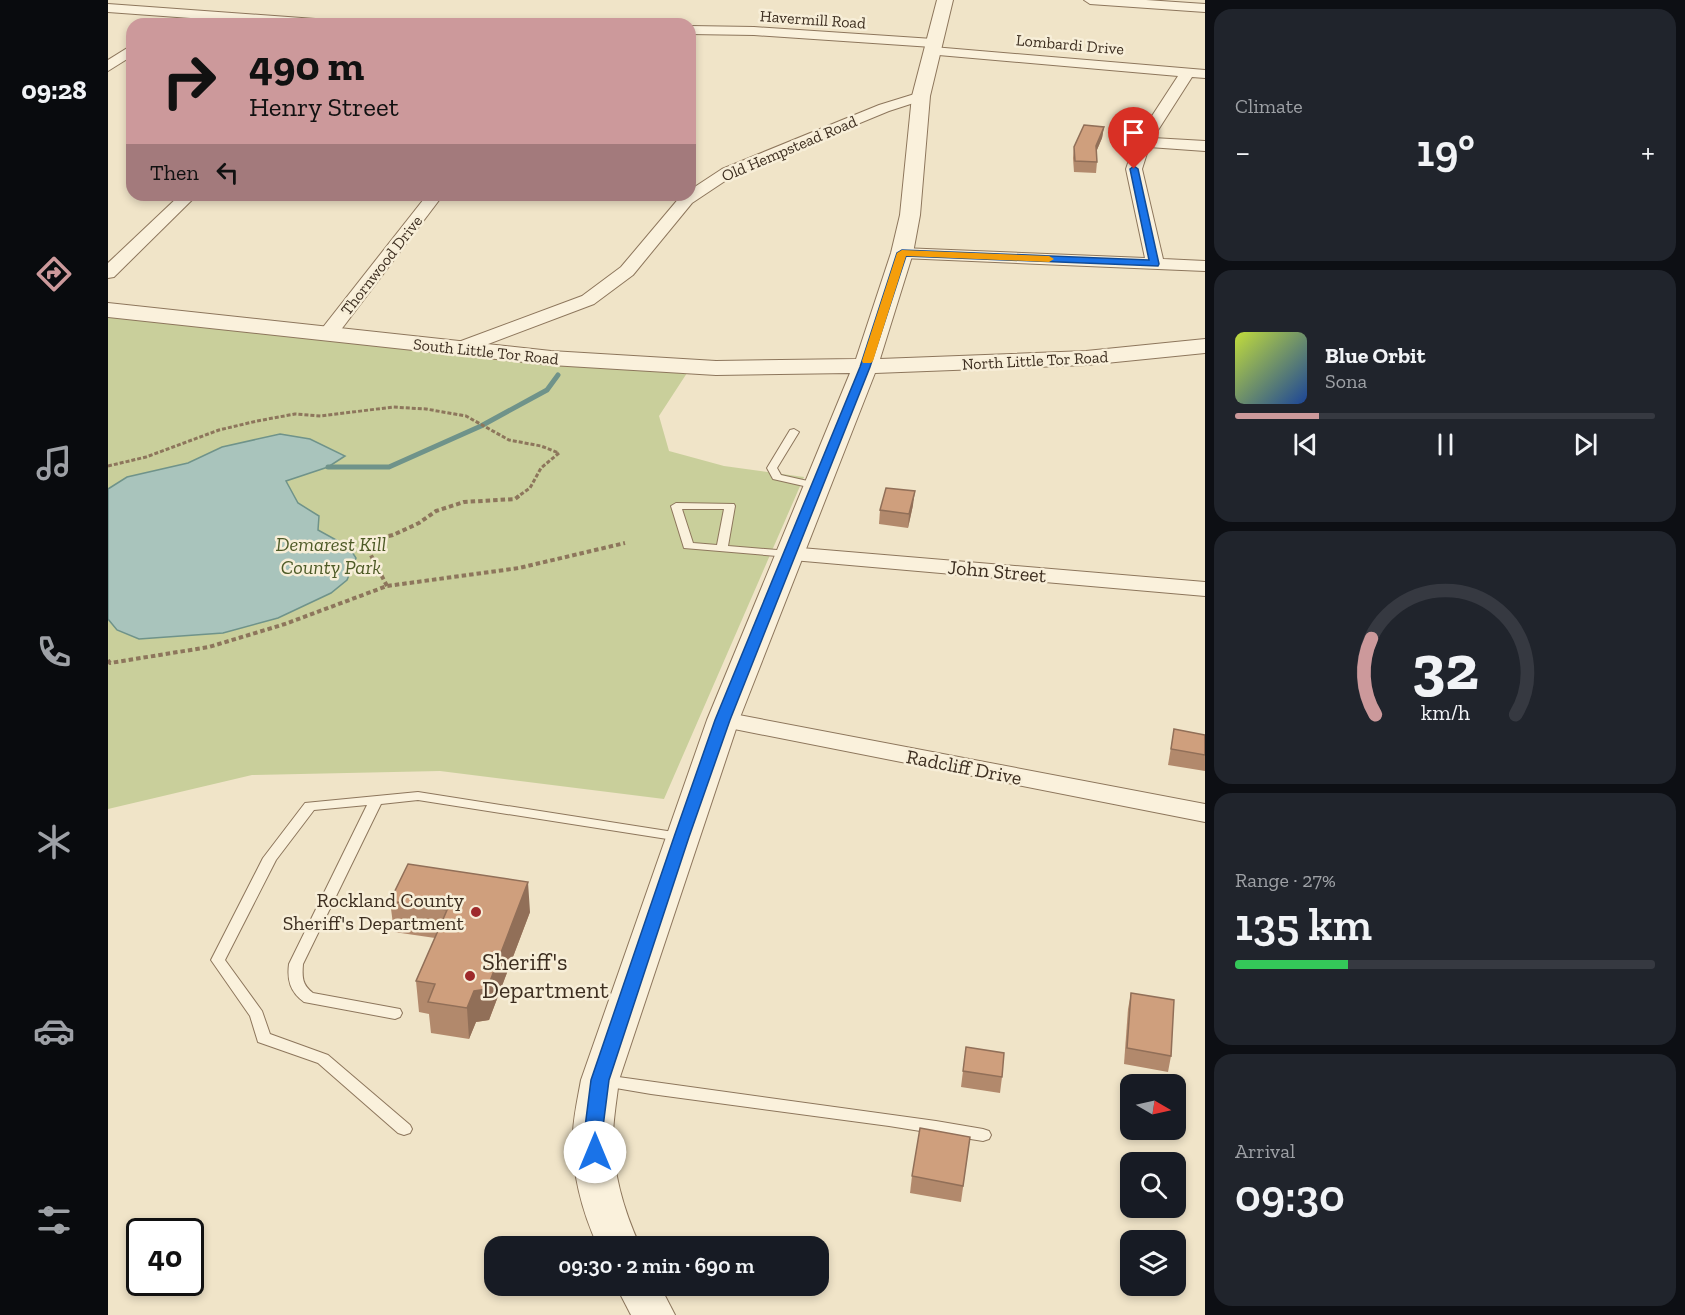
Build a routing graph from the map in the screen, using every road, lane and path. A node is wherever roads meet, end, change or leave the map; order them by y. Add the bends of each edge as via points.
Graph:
1 (945, 0) edge
2 (1090, 0) edge
3 (108, 8) edge
4 (1205, 8) edge
5 (178, 14) junction
6 (173, 18) edge
7 (238, 18) edge
8 (696, 30) edge
9 (933, 47) junction
10 (126, 54) edge
11 (108, 67) edge
12 (1188, 72) junction
13 (1205, 74) edge
14 (921, 96) junction
15 (1143, 142) junction
16 (1205, 146) edge
17 (696, 193) edge
18 (183, 201) edge
19 (430, 201) edge
20 (685, 201) edge
21 (902, 253) junction
22 (1155, 264) junction
23 (1205, 266) edge
24 (108, 273) edge
25 (108, 310) edge
26 (327, 335) junction
27 (1205, 346) edge
28 (460, 348) junction
29 (865, 367) junction
30 (794, 432) dead end
31 (108, 466) edge
32 (817, 486) junction
33 (625, 543) dead end
34 (722, 549) junction
35 (789, 554) junction
36 (387, 586) junction
37 (1205, 589) edge
38 (109, 663) edge
39 (723, 720) junction
40 (377, 799) junction
41 (1205, 813) edge
42 (682, 837) junction
43 (395, 1013) dead end
44 (600, 1080) junction
45 (404, 1129) dead end
46 (983, 1135) dead end
47 (614, 1236) edge
48 (644, 1296) edge
49 (654, 1315) edge

1 - 9 street
2 - 4 street
3 - 5 street
5 - 6 street
5 - 7 street
8 - 9 street, Havermill Road via 754,31
9 - 12 street, Lombardi Drive
9 - 14 street
10 - 11 street
12 - 13 street, Lombardi Drive
12 - 15 street
14 - 17 street, Old Hempstead Road via 728,172
14 - 21 street via 910,215
15 - 16 street
15 - 22 street via 1134,169
18 - 24 street
19 - 26 street, Thornwood Drive
20 - 28 street, Old Hempstead Road via 627,271 588,300
21 - 22 street
21 - 29 street
22 - 23 street
25 - 26 street, South Little Tor Road
26 - 28 street, South Little Tor Road
27 - 29 street, North Little Tor Road via 1053,360
28 - 29 street, South Little Tor Road via 633,364
29 - 32 street
30 - 32 lane via 772,468 777,477
31 - 36 path via 146,457 219,430 295,414 321,416 393,407 456,414 509,440 559,453 541,468 531,488 515,500 464,502 436,511 393,535 364,542
32 - 35 street
33 - 36 path via 519,568
34 - 34 lane via 688,546 676,506 730,506
34 - 35 lane
35 - 37 street, John Street
35 - 39 street
36 - 38 path via 209,647
39 - 41 street, Radcliff Drive
39 - 42 street
40 - 42 lane via 418,796
40 - 43 lane via 296,964 294,979 300,992 309,998
40 - 45 lane via 310,806 270,858 218,960 257,1015 262,1038 323,1059
42 - 44 street
44 - 46 lane
44 - 47 street via 593,1135 599,1187
48 - 49 street

